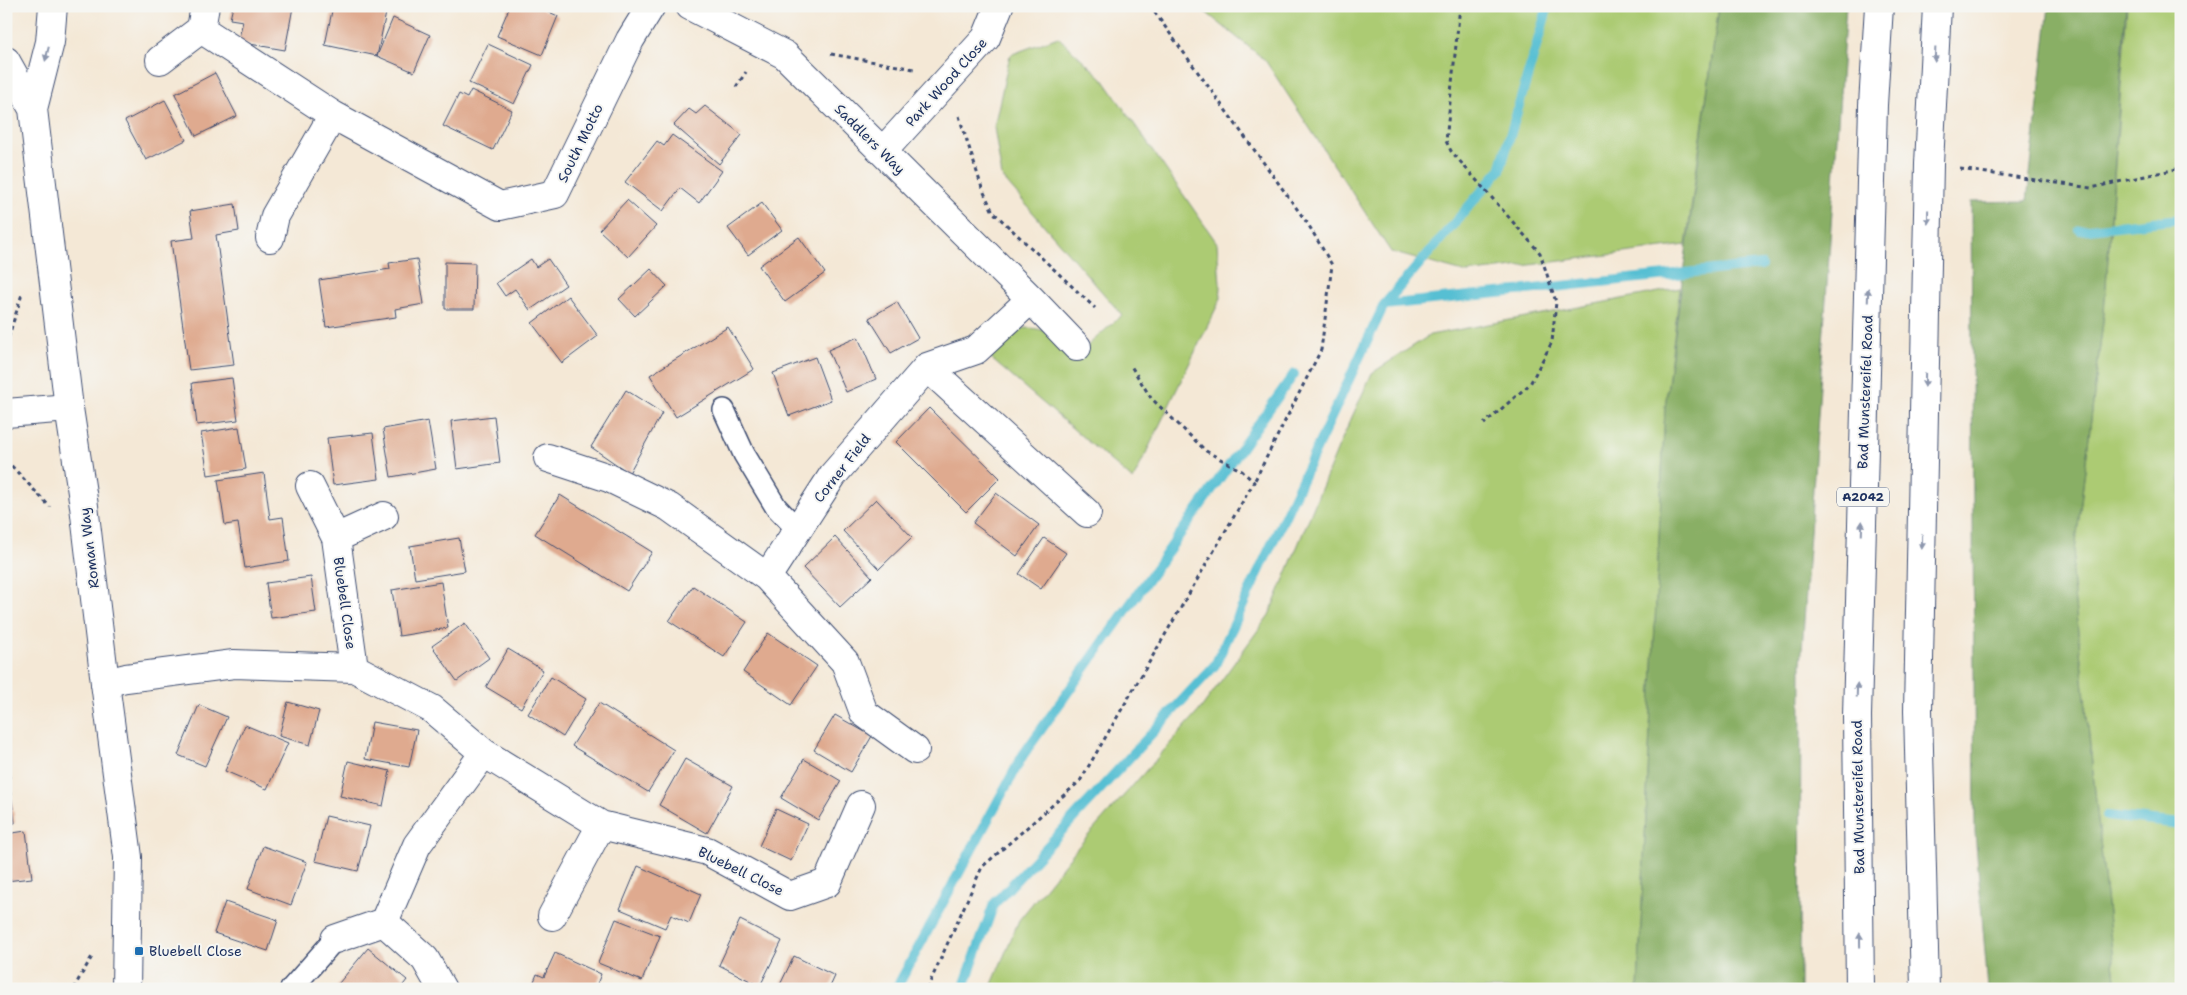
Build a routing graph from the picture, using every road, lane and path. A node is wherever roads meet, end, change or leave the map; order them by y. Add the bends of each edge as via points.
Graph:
1 (53, 6) edge
2 (651, 6) edge
3 (690, 6) edge
4 (999, 6) edge
5 (1150, 6) edge
6 (1460, 6) edge
7 (1879, 6) edge
8 (1938, 6) edge
9 (203, 18) edge
10 (160, 60) dead end
11 (6, 61) edge
12 (942, 87) junction
13 (33, 109) junction
14 (333, 115) junction
15 (883, 151) junction
16 (1929, 164) junction
17 (2181, 168) edge
18 (270, 238) dead end
19 (1031, 299) junction
20 (1095, 308) dead end
21 (1077, 348) dead end
22 (1131, 366) dead end
23 (927, 367) junction
24 (69, 408) junction
25 (724, 410) dead end
26 (6, 413) edge
27 (1484, 424) dead end
28 (548, 458) dead end
29 (6, 460) edge
30 (1254, 482) junction
31 (310, 486) dead end
32 (52, 510) dead end
33 (1087, 513) dead end
34 (384, 516) dead end
35 (798, 530) junction
36 (336, 538) junction
37 (768, 577) junction
38 (354, 668) junction
39 (105, 684) junction
40 (915, 750) dead end
41 (484, 753) junction
42 (862, 805) dead end
43 (601, 825) junction
44 (552, 916) dead end
45 (384, 922) junction
46 (335, 939) joint
47 (94, 954) dead end
48 (75, 989) edge
49 (126, 989) edge
50 (291, 989) edge
51 (442, 989) edge
52 (927, 989) edge
53 (1860, 989) edge
54 (1925, 989) edge

1 -> 13 street, Roman Way via 50,42
2 - 14 street, South Motto via 630,40 555,194 500,206
3 - 15 street, Saddlers Way via 785,56
4 - 12 street, Park Wood Close via 986,38
5 - 30 path via 1308,224 1332,265 1321,350
6 - 27 path via 1446,141 1451,151 1540,253 1556,302 1552,342 1530,384
53 -> 7 street, Bad Munstereifel Road / A2042 via 1857,716 1873,104
8 -> 16 street
9 - 10 street, South Motto
9 - 14 street, South Motto
11 - 13 street, Roman Way
12 - 15 street, Park Wood Close
12 - 20 path via 954,98 982,188 993,212
13 - 24 street, Roman Way
14 - 18 street via 276,216
15 - 19 street, Saddlers Way
16 - 17 path via 2091,188
16 -> 54 street via 1918,710
19 - 21 street, Saddlers Way
19 - 23 street, Corner Field via 976,350
22 - 30 path via 1151,398 1206,450
23 - 33 street
23 - 35 street, Corner Field via 833,475
24 - 26 street
24 - 39 street, Roman Way
25 - 35 lane via 744,454 776,507
28 - 37 street via 609,478 668,507
29 - 32 path
30 - 52 path via 1080,782 982,867
31 - 36 street, Bluebell Close
34 - 36 street, Bluebell Close
35 - 37 street, Corner Field
36 - 38 street, Bluebell Close
37 - 40 street via 845,662 864,712
38 - 39 street, Bluebell Close via 234,664 126,678
38 - 41 street, Bluebell Close via 432,709
39 - 49 street, Roman Way via 128,857
41 - 43 street, Bluebell Close
41 - 45 street via 417,846
42 - 43 street, Bluebell Close via 827,882 790,896 707,852
43 - 44 street
45 - 46 street
45 - 51 street via 425,959
46 - 50 lane
47 - 48 path

